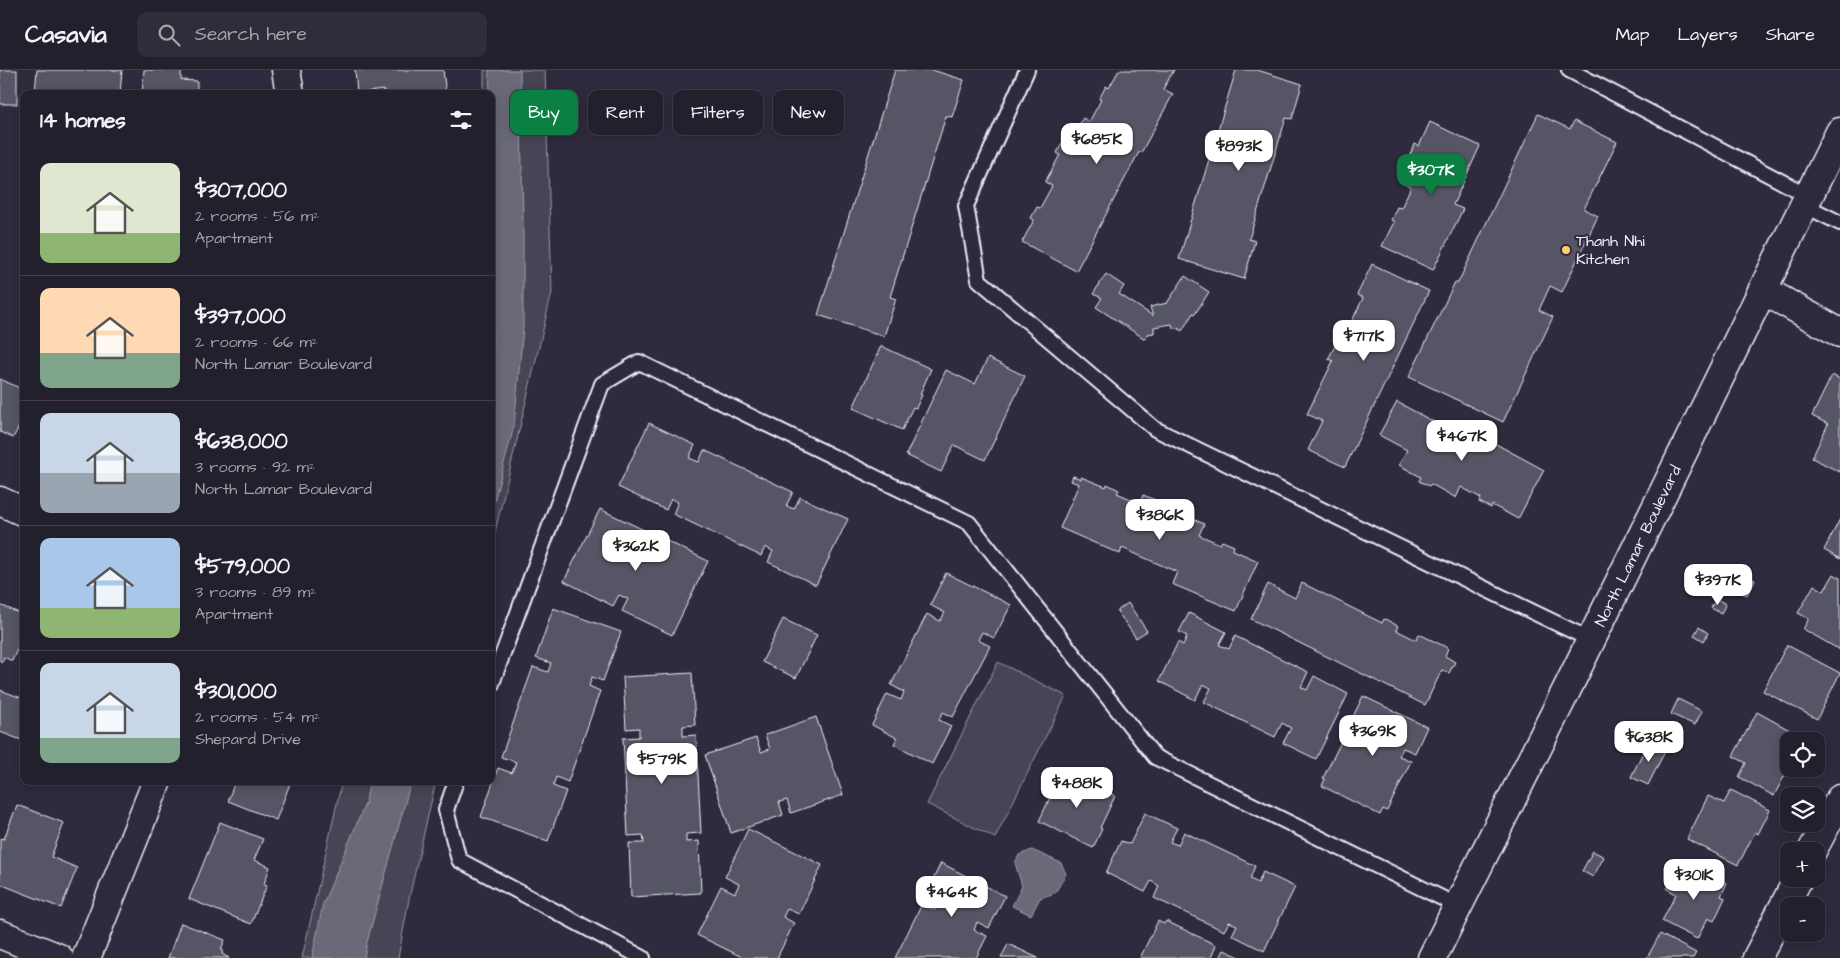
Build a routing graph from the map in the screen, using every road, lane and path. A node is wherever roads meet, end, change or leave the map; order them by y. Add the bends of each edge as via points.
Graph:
1 (286, 70) edge
2 (1027, 70) edge
3 (1570, 70) edge
4 (289, 90) edge
5 (1840, 132) edge
6 (1807, 200) junction
7 (1840, 224) edge
8 (1763, 290) junction
9 (1840, 332) edge
10 (0, 500) edge
11 (20, 510) edge
12 (1591, 640) junction
13 (495, 675) edge
14 (155, 785) edge
15 (455, 785) edge
16 (1840, 799) edge
17 (1817, 842) edge
18 (1794, 887) edge
19 (1458, 906) junction
20 (0, 934) edge
21 (59, 958) edge
22 (86, 958) edge
23 (642, 958) edge
24 (1432, 958) edge
25 (1757, 958) edge

1 - 4 main road
2 - 12 lane via 966,206 979,280 1155,430
3 - 6 lane
5 - 6 main road, North Lamar Boulevard
6 - 7 lane
6 - 8 main road, North Lamar Boulevard
8 - 9 main road
8 - 12 main road, North Lamar Boulevard
10 - 11 main road
12 - 19 main road, North Lamar Boulevard
13 - 19 lane via 602,384 639,362 969,523 1155,757
14 - 22 main road
15 - 23 lane via 446,810 459,860
16 - 17 main road
18 - 25 main road
19 - 24 main road, North Lamar Boulevard
20 - 21 main road

